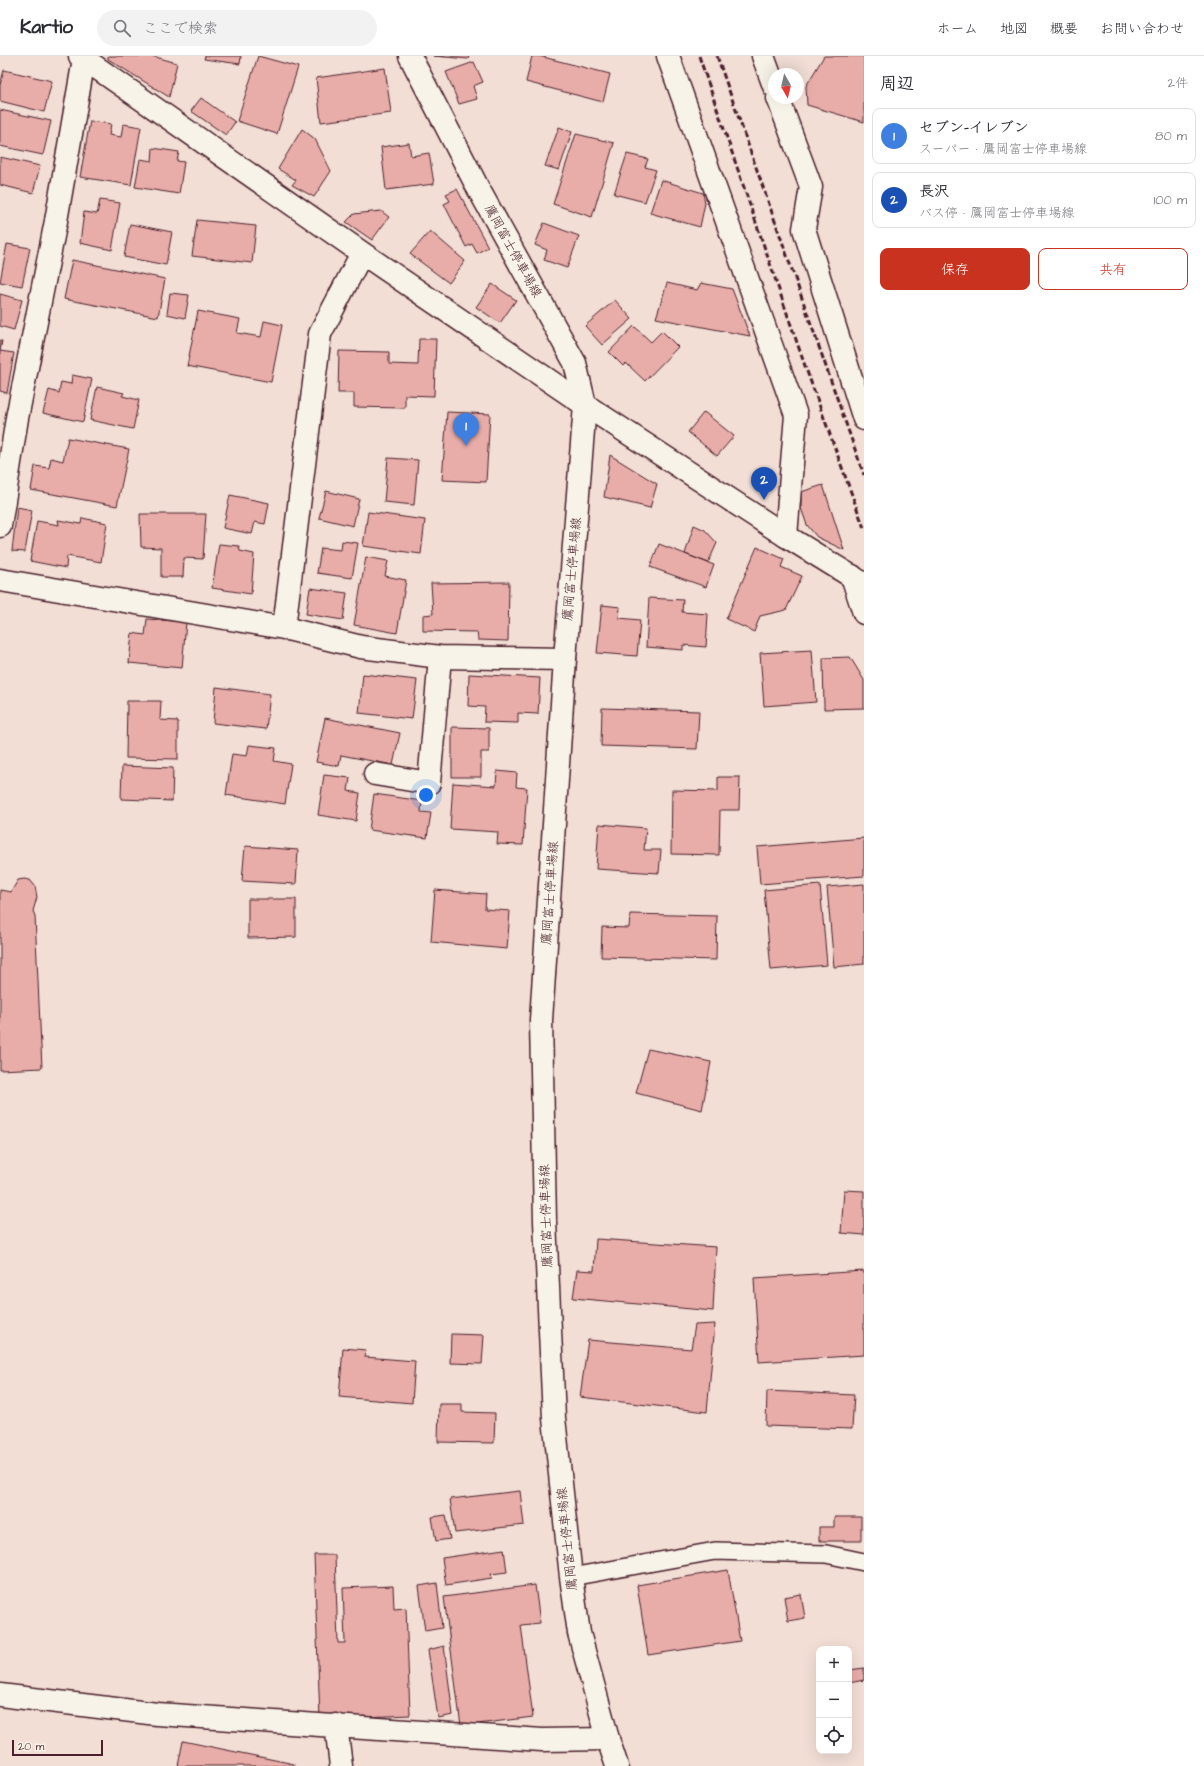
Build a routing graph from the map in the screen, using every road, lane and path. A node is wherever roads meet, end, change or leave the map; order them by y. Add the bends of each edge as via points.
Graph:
1 (410, 56) edge
2 (668, 56) edge
3 (763, 56) edge
4 (82, 57) edge
5 (768, 70) edge
6 (780, 104) edge
7 (362, 253) junction
8 (585, 405) junction
9 (8, 417) edge
10 (864, 419) edge
11 (0, 526) edge
12 (786, 536) junction
13 (0, 580) edge
14 (858, 580) edge
15 (864, 613) edge
16 (284, 628) junction
17 (440, 657) junction
18 (565, 659) junction
19 (375, 774) dead end
20 (864, 1562) edge
21 (571, 1577) junction
22 (0, 1695) edge
23 (336, 1725) junction
24 (608, 1739) junction
25 (341, 1766) edge
26 (617, 1766) edge

1 - 8 street, 鷹岡富士停車場線 via 479,190 575,363
2 - 12 street via 796,414
3 - 5 street
4 - 7 street
4 - 9 street via 56,220
6 - 10 street via 812,187 804,229
7 - 8 street
7 - 16 street via 320,334
8 - 12 street
8 - 18 street, 鷹岡富士停車場線
9 - 11 street
12 - 14 street
13 - 16 street
14 - 15 street
16 - 17 street via 361,647
17 - 18 street
17 - 19 street via 429,784
18 - 21 street, 鷹岡富士停車場線 via 541,1020 545,1221 554,1418
20 - 21 lane via 826,1554 715,1551
21 - 24 street, 鷹岡富士停車場線 via 578,1633
22 - 23 street via 157,1714
23 - 24 street via 542,1740
23 - 25 street
24 - 26 street, 鷹岡富士停車場線

